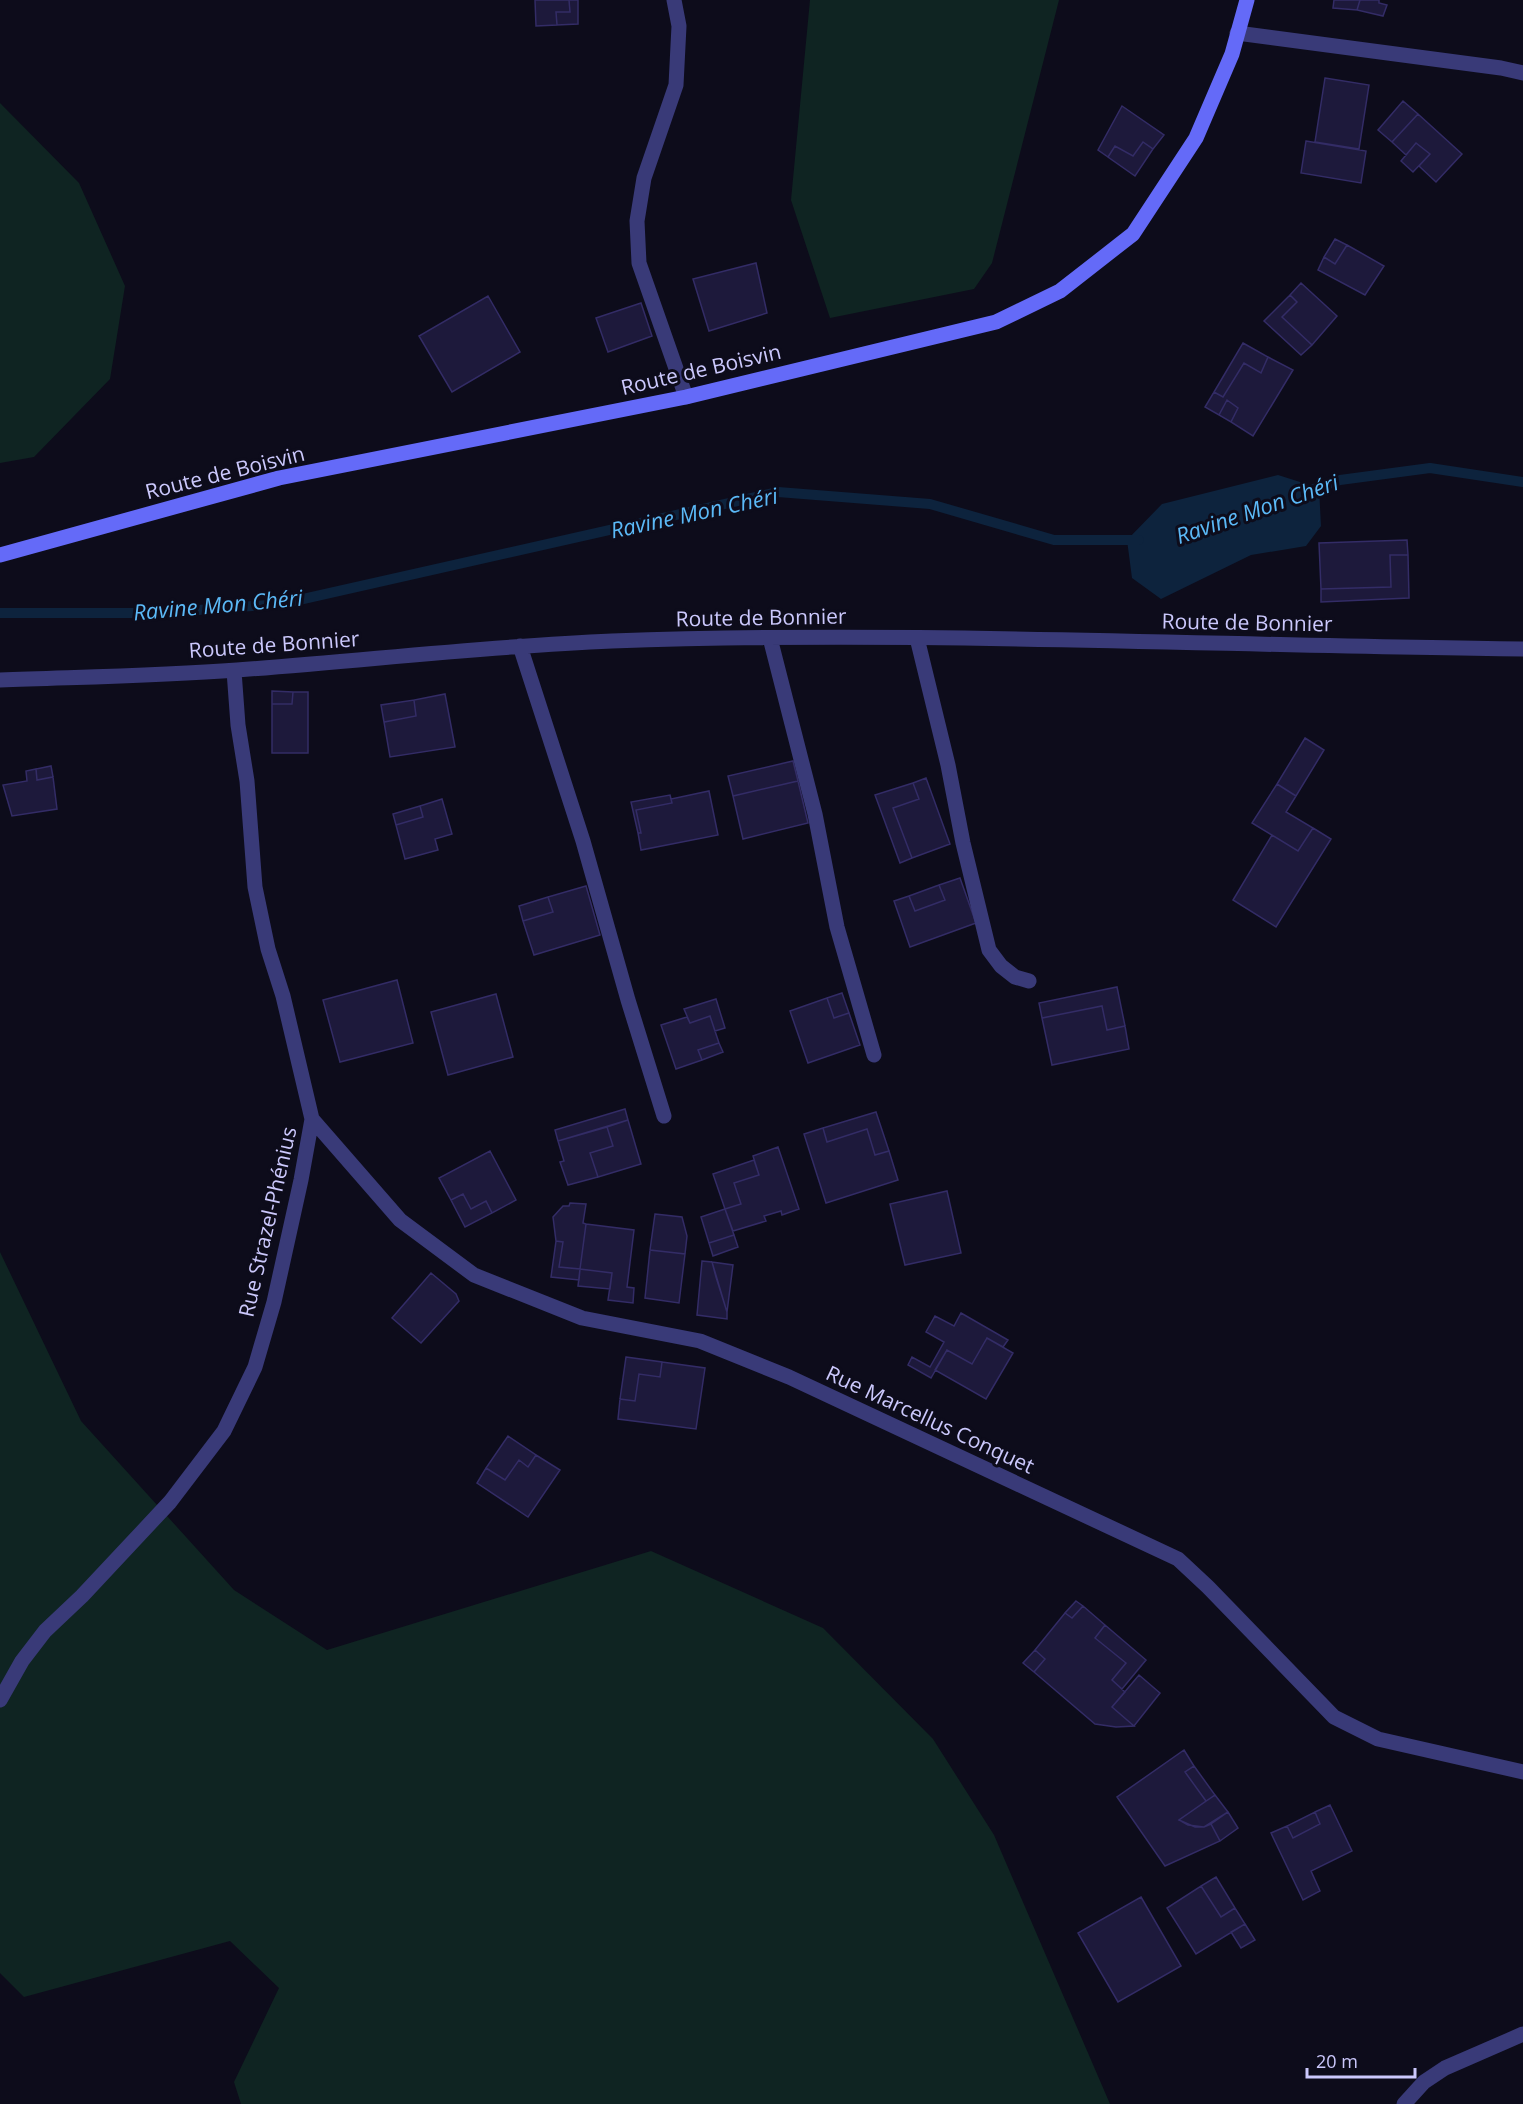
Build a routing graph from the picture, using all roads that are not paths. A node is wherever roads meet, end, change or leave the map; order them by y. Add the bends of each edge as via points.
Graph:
1 (674, 0) edge
2 (1247, 0) edge
3 (1237, 33) junction
4 (1523, 73) edge
5 (686, 397) junction
6 (0, 555) edge
7 (770, 638) junction
8 (917, 638) junction
9 (520, 646) junction
10 (1523, 649) edge
11 (234, 671) junction
12 (0, 680) edge
13 (1029, 981) dead end
14 (874, 1055) dead end
15 (664, 1116) dead end
16 (312, 1119) junction
17 (0, 1700) edge
18 (1523, 1772) edge
19 (1523, 2034) edge
20 (1404, 2104) edge

1 - 5 street via 679,26 676,85 644,178 637,221 639,262
2 - 3 main road, Route de Boisvin
3 - 4 street
3 - 5 main road, Route de Boisvin via 1196,138 1132,234 1060,291 996,322
5 - 6 main road, Route de Boisvin via 279,478
7 - 8 street, Route de Bonnier
7 - 9 street, Route de Bonnier
7 - 14 street via 815,814 837,927
8 - 10 street, Route de Bonnier
8 - 13 street via 989,950 1008,972
9 - 11 street, Route de Bonnier
9 - 15 street via 583,841
11 - 12 street, Route de Bonnier
11 - 16 street, Rue Strazel-Phénius via 255,887
16 - 17 street, Rue Strazel-Phénius via 274,1302 255,1367 224,1431 170,1502 45,1631
16 - 18 street, Rue Marcellus Conquet via 400,1220 474,1275 582,1317 700,1341 1178,1559 1334,1717 1378,1739
19 - 20 street via 1445,2068 1424,2082

